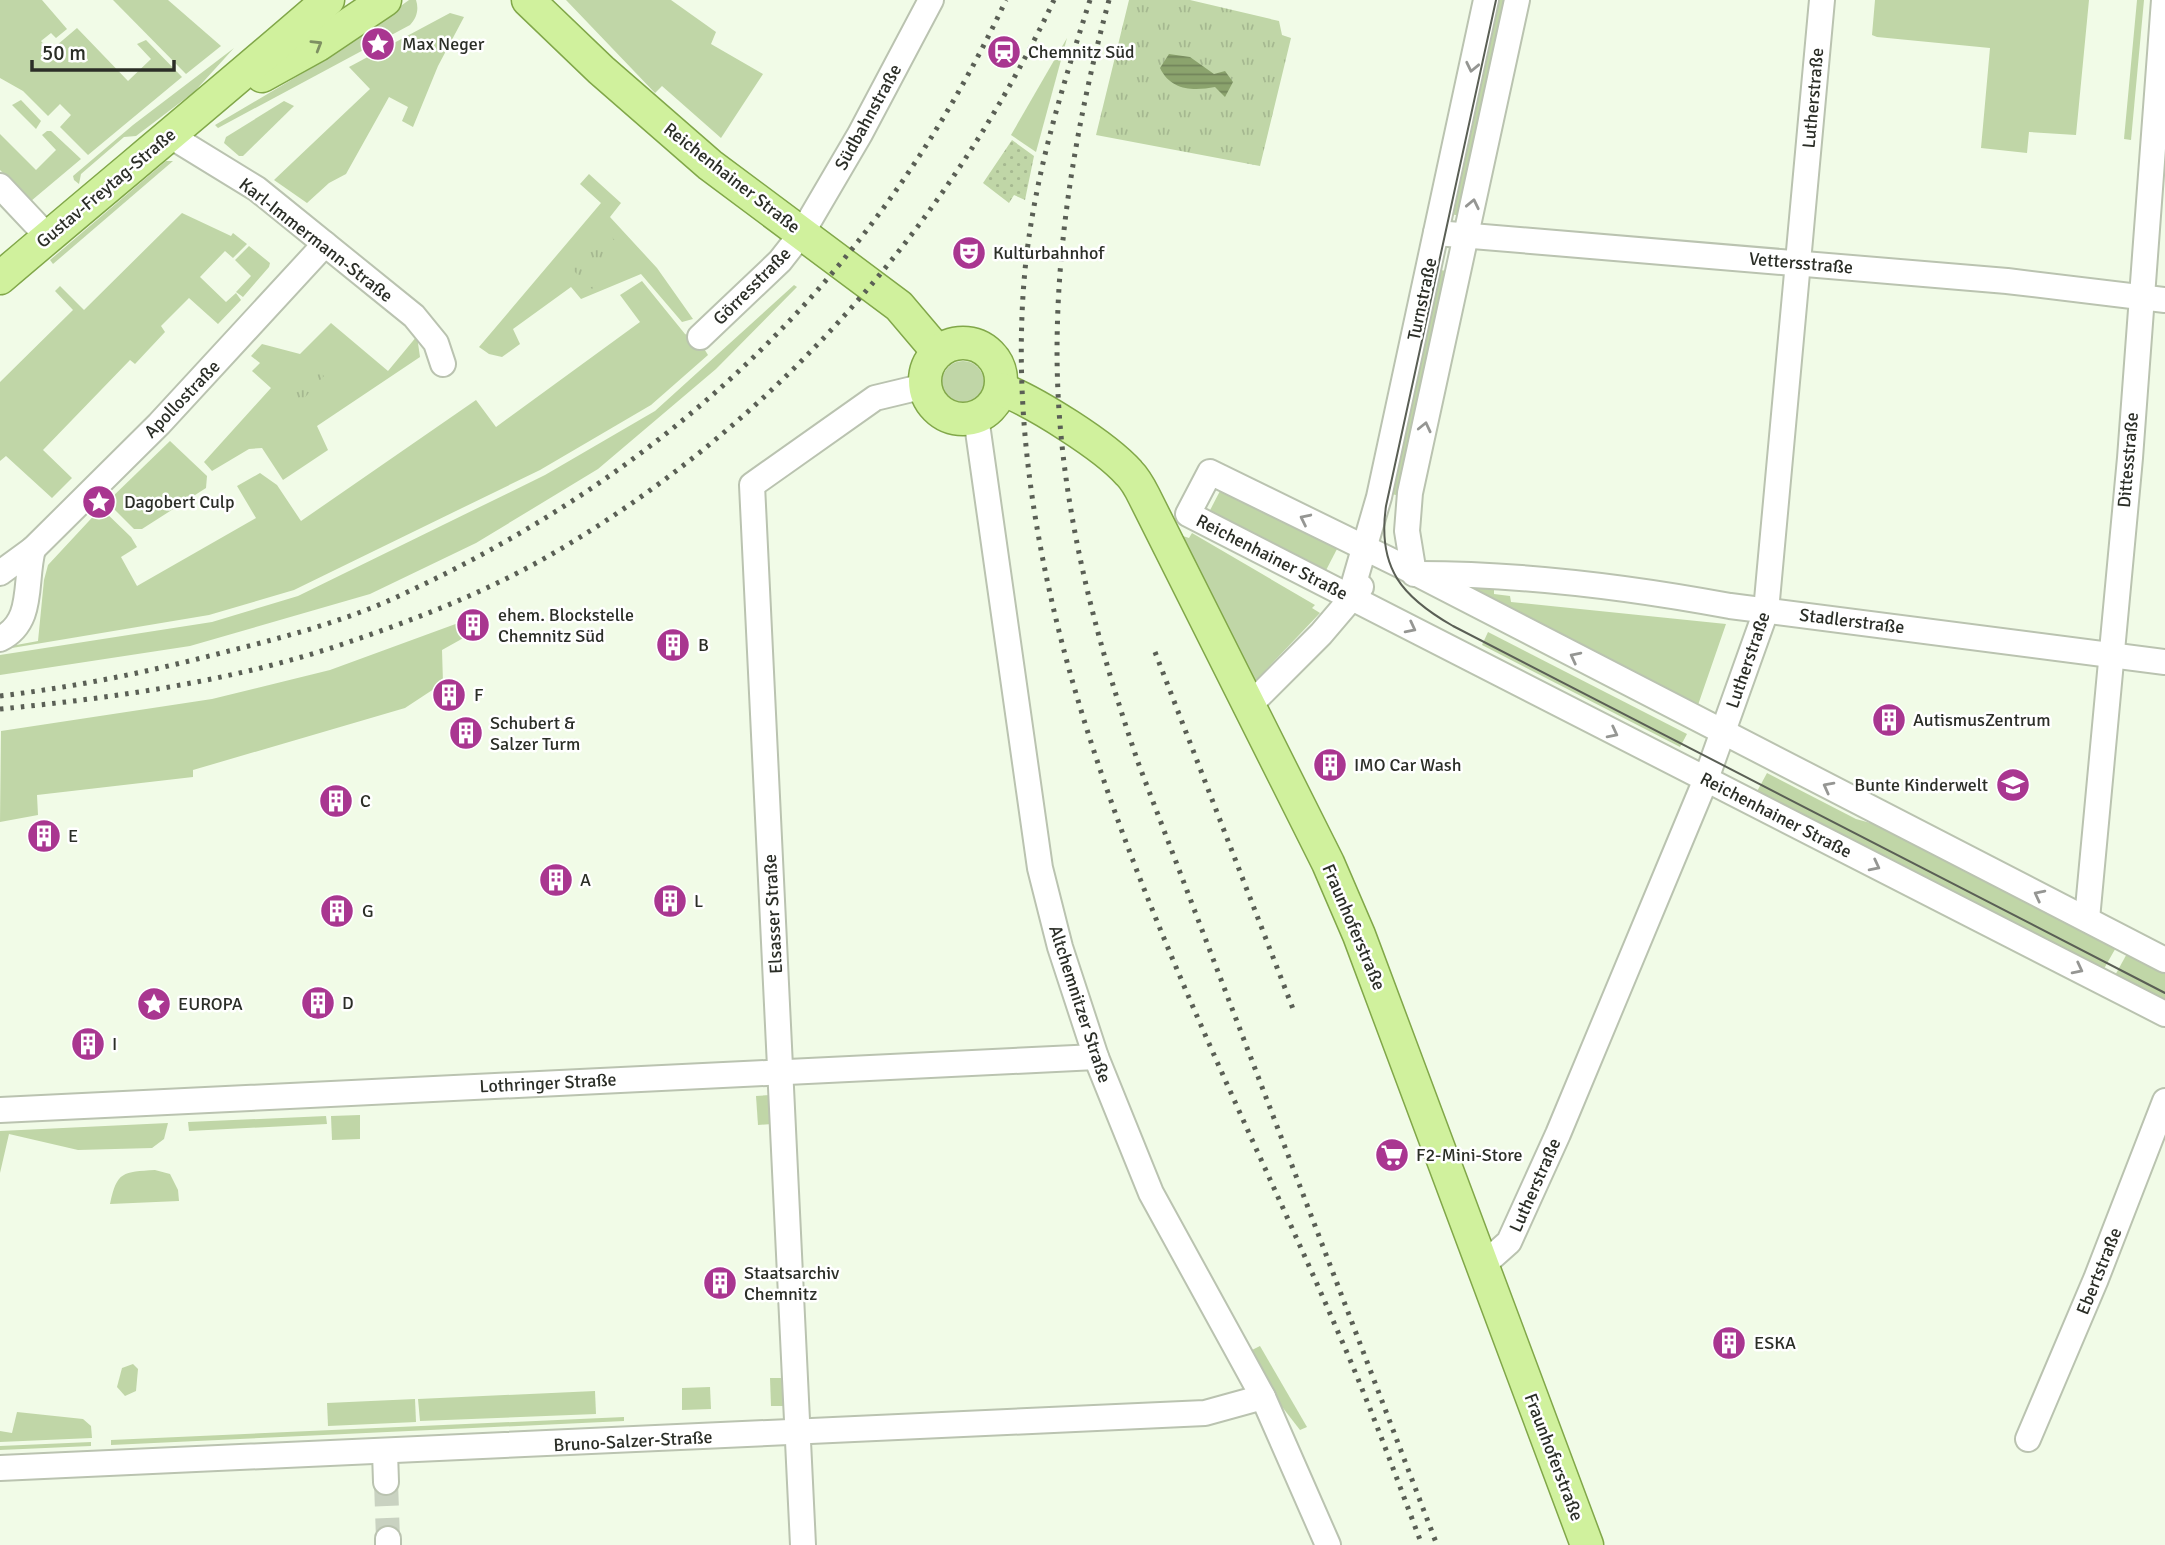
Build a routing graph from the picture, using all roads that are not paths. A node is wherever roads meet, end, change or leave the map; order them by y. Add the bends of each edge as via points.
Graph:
1 (328, 0) edge
2 (385, 0) edge
3 (528, 0) edge
4 (932, 0) edge
5 (1486, 0) edge
6 (1517, 0) edge
7 (1822, 0) edge
8 (2164, 0) edge
9 (214, 101) junction
10 (169, 135) junction
11 (0, 186) edge
12 (802, 233) junction
13 (1436, 233) junction
14 (1466, 236) junction
15 (48, 237) junction
16 (325, 244) junction
17 (1797, 263) junction
18 (0, 278) edge
19 (2140, 297) junction
20 (2165, 300) edge
21 (700, 337) dead end
22 (938, 352) junction
23 (443, 364) dead end
24 (925, 386) junction
25 (1001, 389) junction
26 (976, 418) junction
27 (1407, 531) junction
28 (33, 549) junction
29 (1377, 554) junction
30 (0, 573) edge
31 (1414, 574) junction
32 (1350, 597) junction
33 (1766, 611) junction
34 (0, 639) edge
35 (2111, 656) junction
36 (2165, 662) edge
37 (1249, 706) junction
38 (1723, 733) junction
39 (1706, 779) junction
40 (2087, 919) junction
41 (2165, 960) edge
42 (2165, 1014) edge
43 (1096, 1057) junction
44 (780, 1072) junction
45 (2165, 1101) edge
46 (0, 1110) edge
47 (1482, 1266) junction
48 (1263, 1397) junction
49 (797, 1433) junction
50 (2028, 1439) dead end
51 (385, 1452) junction
52 (0, 1468) edge
53 (386, 1482) tunnel mouth
54 (803, 1545) edge
55 (1328, 1545) edge
56 (1587, 1545) edge

1 - 9 main road, Gustav-Freytag-Straße
9 -> 2 main road, Gustav-Freytag-Straße via 318,45
3 - 12 main road, Reichenhainer Straße via 710,164
4 - 12 street, Südbahnstraße
5 -> 13 street, Turnstraße
14 -> 6 street, Turnstraße
7 - 17 street, Lutherstraße
8 - 19 street, Dittesstraße
9 - 10 main road, Gustav-Freytag-Straße
10 - 15 main road, Gustav-Freytag-Straße
10 - 16 street, Karl-Immermann-Straße via 257,189
11 - 15 street
12 - 21 street, Görresstraße via 780,261
12 - 22 main road, Reichenhainer Straße via 899,306
13 - 14 street, Vettersstraße
13 - 29 street, Turnstraße
14 - 17 street, Vettersstraße
27 -> 14 street, Turnstraße via 1410,493
15 - 18 main road, Gustav-Freytag-Straße
16 - 23 street, Karl-Immermann-Straße via 423,326 436,343
16 - 28 street, Apollostraße via 159,424
17 - 19 street, Vettersstraße
17 - 33 street, Lutherstraße
19 - 20 street, Vettersstraße
19 - 35 street, Dittesstraße
22 - 24 main road via 927,369
22 - 25 main road via 958,343 984,349 1000,371
24 - 26 main road via 940,412
24 - 44 street, Elsasser Straße via 875,398 752,485
25 - 26 main road via 992,407
25 - 37 main road, Fraunhoferstraße via 1023,398 1130,473
26 - 43 street, Altchemnitzer Straße via 1040,868
27 - 29 street, Turnstraße
27 - 31 street, Turnstraße
28 - 30 street, Apollostraße
28 - 34 street via 23,620 14,632
29 - 31 street, Reichenhainer Straße
29 - 32 street, Turnstraße
29 -> 32 street, Reichenhainer Straße via 1210,472 1188,514
31 - 33 street, Stadlerstraße via 1488,573
38 -> 31 street, Reichenhainer Straße
32 - 37 street, Turnstraße via 1321,634
32 -> 39 street, Reichenhainer Straße
33 - 35 street, Stadlerstraße
33 - 38 street, Lutherstraße
35 - 36 street, Stadlerstraße
35 - 40 street, Dittesstraße
37 - 47 main road, Fraunhoferstraße via 1359,935
38 - 39 street, Lutherstraße
40 -> 38 street, Reichenhainer Straße
39 -> 42 street, Reichenhainer Straße
39 - 47 street, Lutherstraße via 1509,1242
40 - 41 street, Reichenhainer Straße
43 - 44 street, Lothringer Straße
43 - 48 street, Altchemnitzer Straße via 1151,1193
44 - 46 street, Lothringer Straße
44 - 49 street, Elsasser Straße
45 - 50 street, Ebertstraße
47 - 56 main road, Fraunhoferstraße
48 - 49 street, Bruno-Salzer-Straße via 1205,1413
48 - 55 street, Altchemnitzer Straße
49 - 51 street, Bruno-Salzer-Straße
49 - 54 street, Elsasser Straße
51 - 52 street, Bruno-Salzer-Straße
51 - 53 street

